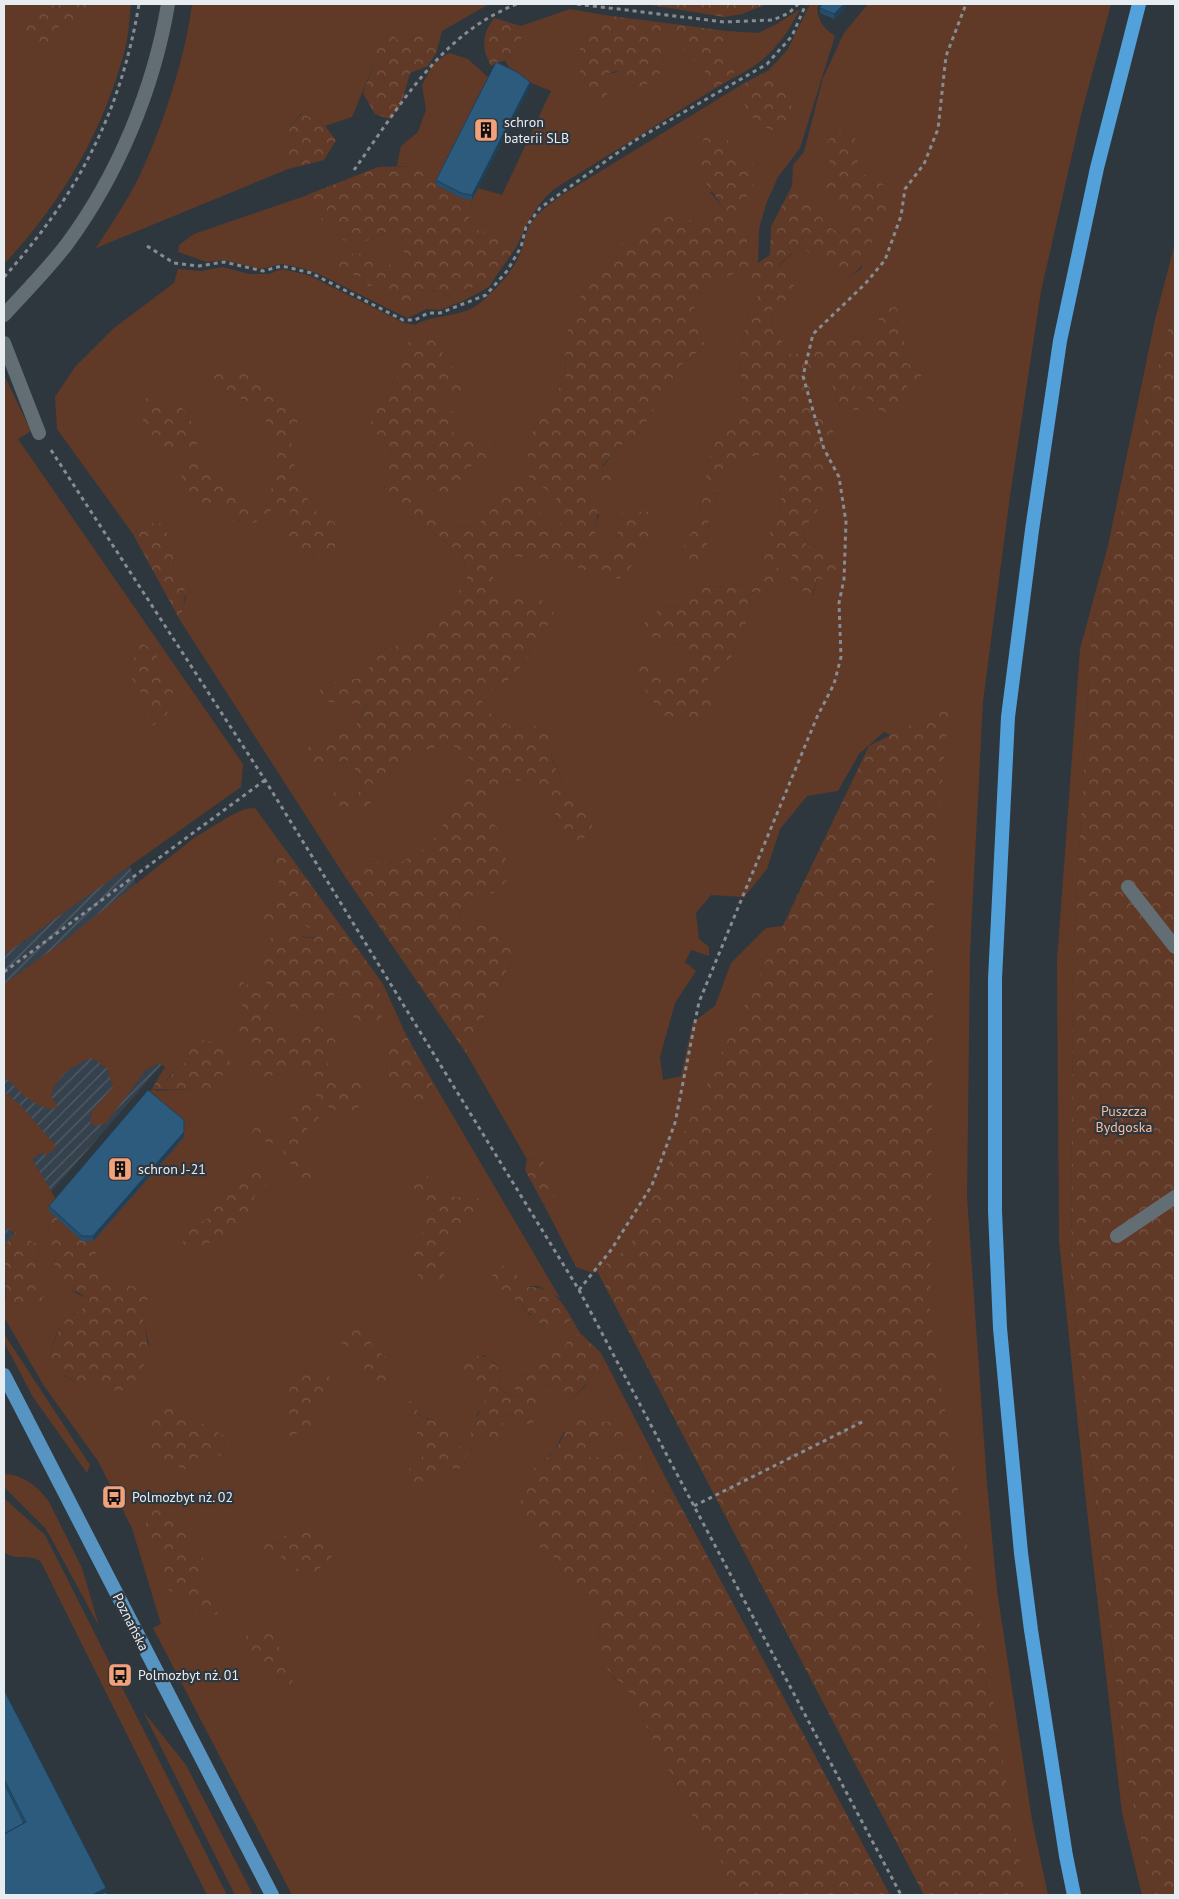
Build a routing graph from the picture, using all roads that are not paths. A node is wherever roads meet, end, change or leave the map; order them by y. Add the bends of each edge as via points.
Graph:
1 (168, 4) edge
2 (1139, 4) edge
3 (4, 315) edge
4 (4, 343) edge
5 (40, 433) road end
6 (1128, 887) dead end
7 (1175, 947) edge
8 (1175, 1197) edge
9 (1117, 1236) dead end
10 (4, 1375) edge
11 (272, 1895) edge
12 (1074, 1895) edge

1 - 3 street via 143,98 110,172 66,244
2 - 12 highway via 1096,168 1060,341 1033,521 1008,717 995,980 995,1211 1000,1328 1031,1630
4 - 5 street
6 - 7 street
8 - 9 street
10 - 11 main road, Poznańska

